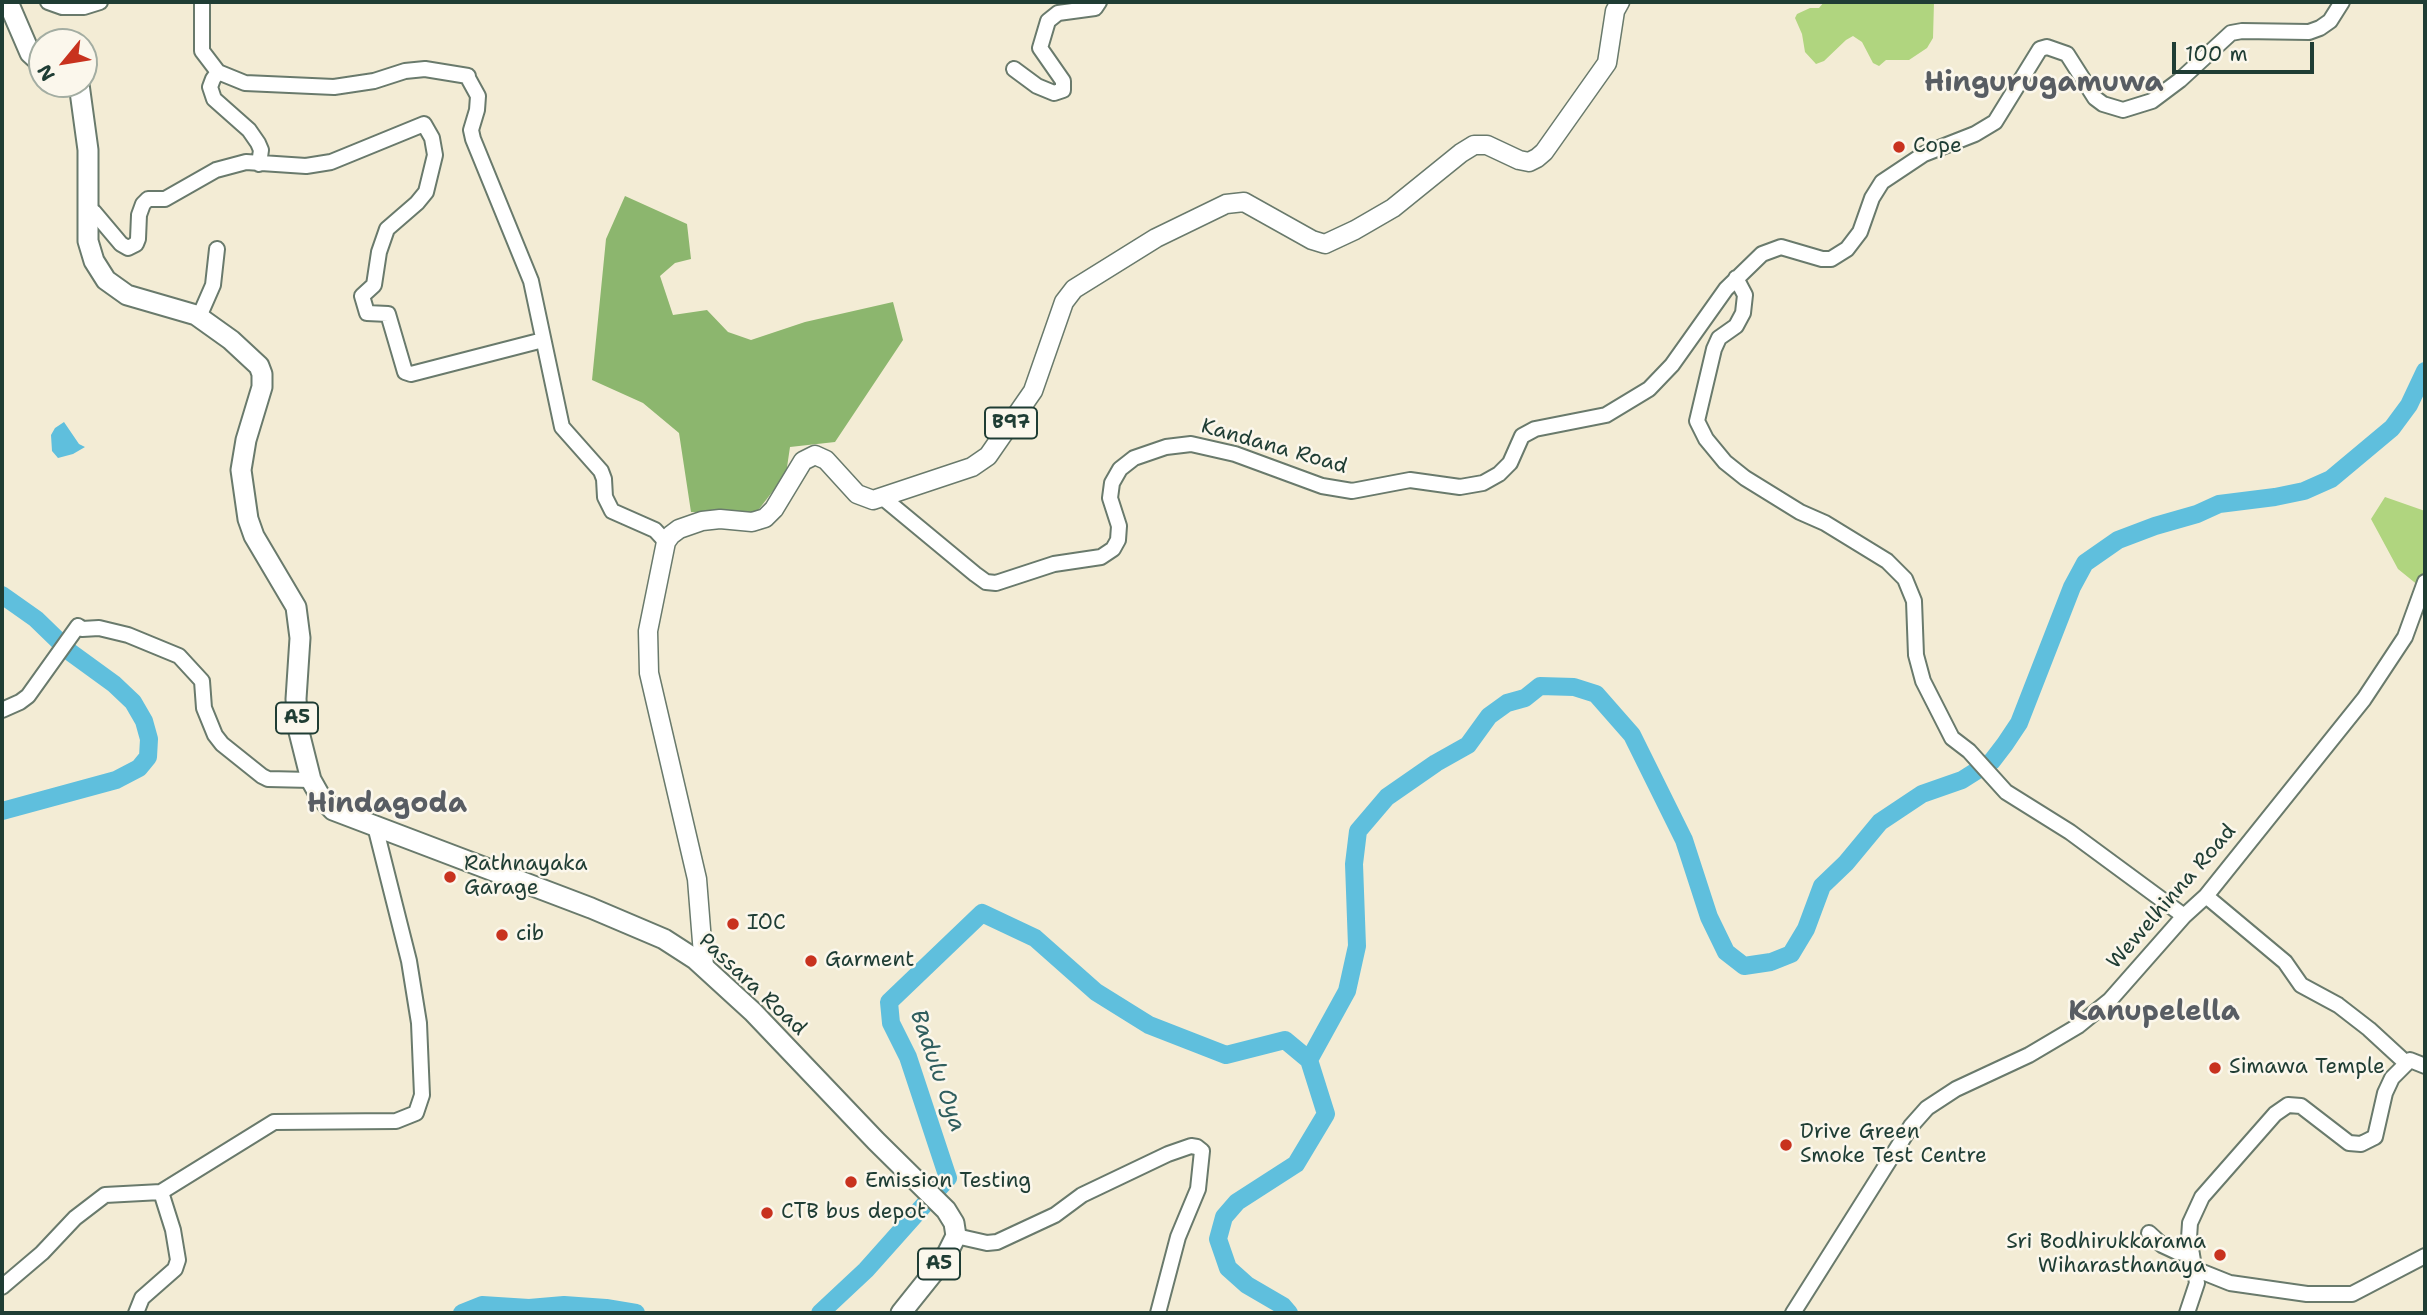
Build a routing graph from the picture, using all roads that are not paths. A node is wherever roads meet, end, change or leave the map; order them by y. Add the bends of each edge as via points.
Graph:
1 (8, 2) edge
2 (48, 2) edge
3 (100, 2) edge
4 (202, 2) edge
5 (1099, 2) edge
6 (1620, 2) edge
7 (2342, 2) edge
8 (28, 48) edge
9 (1014, 69) dead end
10 (218, 72) junction
11 (81, 98) edge
12 (259, 164) junction
13 (87, 213) junction
14 (217, 249) dead end
15 (1737, 278) junction
16 (199, 317) junction
17 (543, 340) junction
18 (882, 497) junction
19 (666, 542) junction
20 (2425, 582) edge
21 (2, 710) edge
22 (311, 780) junction
23 (375, 826) junction
24 (2206, 896) junction
25 (2184, 916) junction
26 (704, 967) junction
27 (2406, 1063) junction
28 (2425, 1066) edge
29 (161, 1192) junction
30 (2149, 1233) dead end
31 (956, 1236) junction
32 (2425, 1256) edge
33 (2194, 1262) junction
34 (2, 1287) edge
35 (136, 1313) edge
36 (901, 1313) edge
37 (1158, 1313) edge
38 (1793, 1313) edge
39 (2187, 1313) edge

1 - 8 highway
2 - 3 street via 62,8
4 - 10 street via 202,51
5 - 9 street via 1095,8 1058,13 1048,21 1040,48 1063,81 1063,90 1054,93 1037,86
6 - 18 main road, B97 via 1607,63 1537,158 1519,160 1488,145 1474,145 1393,208 1325,244 1238,202 1156,238 1067,297 1032,391 988,456 972,467
7 - 15 street, Kandana Road via 2330,21 2309,32 2231,33 2152,101 2123,110 2095,98 2067,54 2040,49 1995,122 1924,155 1882,182 1860,232 1847,249 1822,259 1781,247 1762,254
10 - 12 street via 210,88 214,99 253,136 261,150
10 - 17 street via 245,83 323,87 425,69 468,76 478,96 472,138 531,281
11 - 13 highway, Passara Road / A5 via 88,150
12 - 13 street via 246,162 216,170 165,199 148,199 139,215 136,244 128,248 94,212
12 - 17 street via 331,162 424,124 435,155 426,192 387,229 374,285 362,296 367,313 390,316 405,372 411,374
13 - 16 highway, Passara Road / A5 via 93,261 106,279 127,295
14 - 16 street via 213,285
15 - 18 street, Kandana Road via 1649,389 1606,415 1535,429 1522,436 1510,463 1483,484 1460,487 1410,480 1352,491 1322,486 1235,454 1191,444 1166,447 1134,458 1120,468 1112,483 1110,498 1119,526 1114,549 1101,557 1054,564 996,583 975,574
15 - 25 street via 1745,295 1743,313 1714,349 1698,421 1706,439 1745,478 1877,554 1905,579 1914,601 1916,655 1923,681 1952,738 1997,783
16 - 22 highway, Passara Road / A5 via 231,340 262,374 241,470 254,536 296,607 298,729
17 - 19 street via 562,427 601,471 612,511 655,530
18 - 19 main road via 873,500 857,494 826,460 815,455 803,461 765,519 702,520 679,529
19 - 26 main road via 648,631 649,673 697,879
20 - 24 street, Wewelhinna Road via 2405,636 2364,699
21 - 22 street via 28,696 78,626 99,628 178,656 202,681 204,708 215,735 268,779
22 - 23 highway, Passara Road / A5 via 333,810
23 - 26 highway, Passara Road / A5 via 645,929
23 - 29 street via 410,961 419,1023 422,1095 416,1113 396,1121 274,1122
24 - 25 street, Wewelhinna Road
24 - 27 street via 2285,962 2301,985 2338,1005
25 - 38 street, Wewelhinna Road via 2110,1000 2078,1026 1927,1108 1911,1126
26 - 31 highway, Passara Road / A5 via 946,1210
27 - 28 street via 2410,1060
27 - 33 street via 2385,1093 2375,1137 2361,1144 2349,1143 2301,1106 2288,1105 2275,1114 2202,1197 2190,1223
29 - 34 street via 105,1195
29 - 35 street via 178,1260 175,1269 142,1298
30 - 33 street
31 - 36 highway, A5
31 - 37 street via 997,1242 1168,1154 1198,1147 1202,1151 1198,1189 1178,1237
32 - 33 street via 2352,1294 2299,1293 2230,1283
33 - 39 street via 2197,1283

